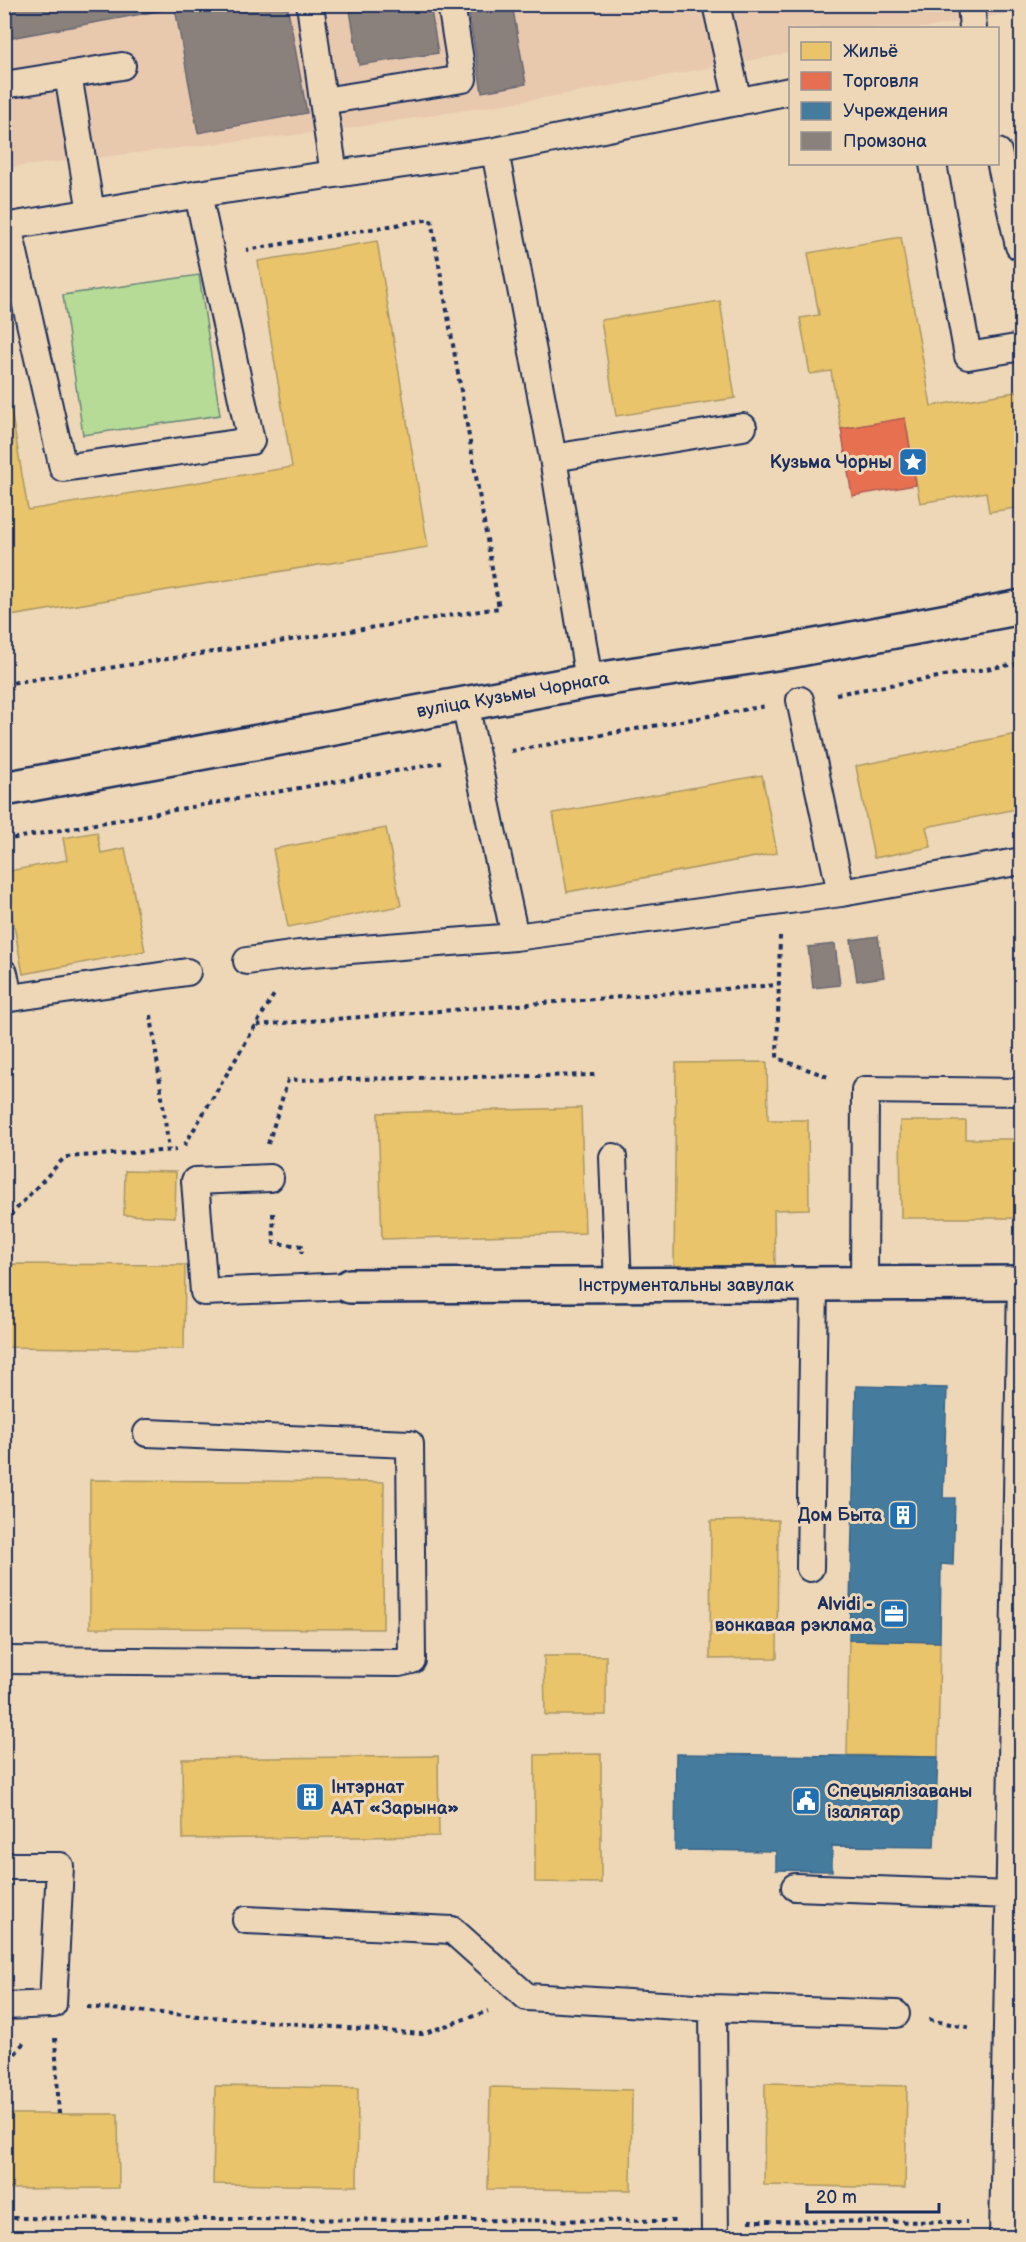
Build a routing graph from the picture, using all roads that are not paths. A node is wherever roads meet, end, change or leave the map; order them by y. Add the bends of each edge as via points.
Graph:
1 (310, 4) edge
2 (451, 4) edge
3 (716, 4) edge
4 (971, 4) edge
5 (973, 27) edge
6 (122, 66) dead end
7 (68, 75) junction
8 (4, 85) edge
9 (789, 91) edge
10 (323, 101) junction
11 (738, 102) junction
12 (495, 151) junction
13 (999, 156) edge
14 (933, 165) edge
15 (334, 174) junction
16 (198, 194) junction
17 (91, 212) junction
18 (7, 226) edge
19 (1019, 246) dead end
20 (1022, 347) edge
21 (742, 427) dead end
22 (553, 458) junction
23 (1022, 607) edge
24 (589, 681) junction
25 (800, 700) dead end
26 (465, 704) junction
27 (4, 789) edge
28 (1022, 861) edge
29 (841, 892) junction
30 (514, 937) junction
31 (247, 961) dead end
32 (188, 972) dead end
33 (4, 973) edge
34 (7, 999) edge
35 (1022, 1092) edge
36 (613, 1157) dead end
37 (270, 1178) dead end
38 (1021, 1283) edge
39 (814, 1284) junction
40 (864, 1284) junction
41 (618, 1285) junction
42 (350, 1286) joint
43 (147, 1433) dead end
44 (810, 1568) dead end
45 (4, 1660) edge
46 (1018, 1707) edge
47 (4, 1866) edge
48 (795, 1887) dead end
49 (1010, 1895) junction
50 (246, 1920) dead end
51 (4, 2006) edge
52 (713, 2008) junction
53 (896, 2014) road end
54 (1014, 2035) edge
55 (715, 2229) edge
56 (1003, 2230) edge

1 - 10 lane
2 - 10 lane via 463,79
3 - 11 lane
4 - 5 lane
6 - 7 lane
7 - 8 lane
7 - 17 lane
9 - 11 lane
10 - 15 lane
11 - 12 lane
12 - 15 lane
12 - 22 lane
13 - 19 lane
14 - 20 lane via 968,356
15 - 16 lane
16 - 17 lane
16 - 18 lane via 251,441 63,468
17 - 18 lane
21 - 22 lane
22 - 24 lane
23 - 24 main road, вуліца Кузьмы Чорнага via 789,651
24 - 26 main road, вуліца Кузьмы Чорнага
25 - 29 lane
26 - 27 main road, вуліца Кузьмы Чорнага
26 - 30 lane
28 - 29 lane
29 - 30 lane
30 - 31 lane
32 - 34 lane
33 - 34 lane
35 - 40 lane via 865,1090
36 - 41 lane
37 - 42 lane via 195,1181 204,1292
38 - 40 main road, Інструментальны завулак
38 - 46 lane
39 - 40 main road, Інструментальны завулак
39 - 41 main road, Інструментальны завулак
39 - 44 lane
41 - 42 main road, Інструментальны завулак
43 - 45 lane via 410,1444 412,1660 399,1664
46 - 49 lane
47 - 51 lane via 60,1866 53,2004
48 - 49 lane
49 - 54 lane
50 - 52 lane via 452,1930 527,1997
52 - 53 lane
52 - 55 lane
54 - 56 lane

